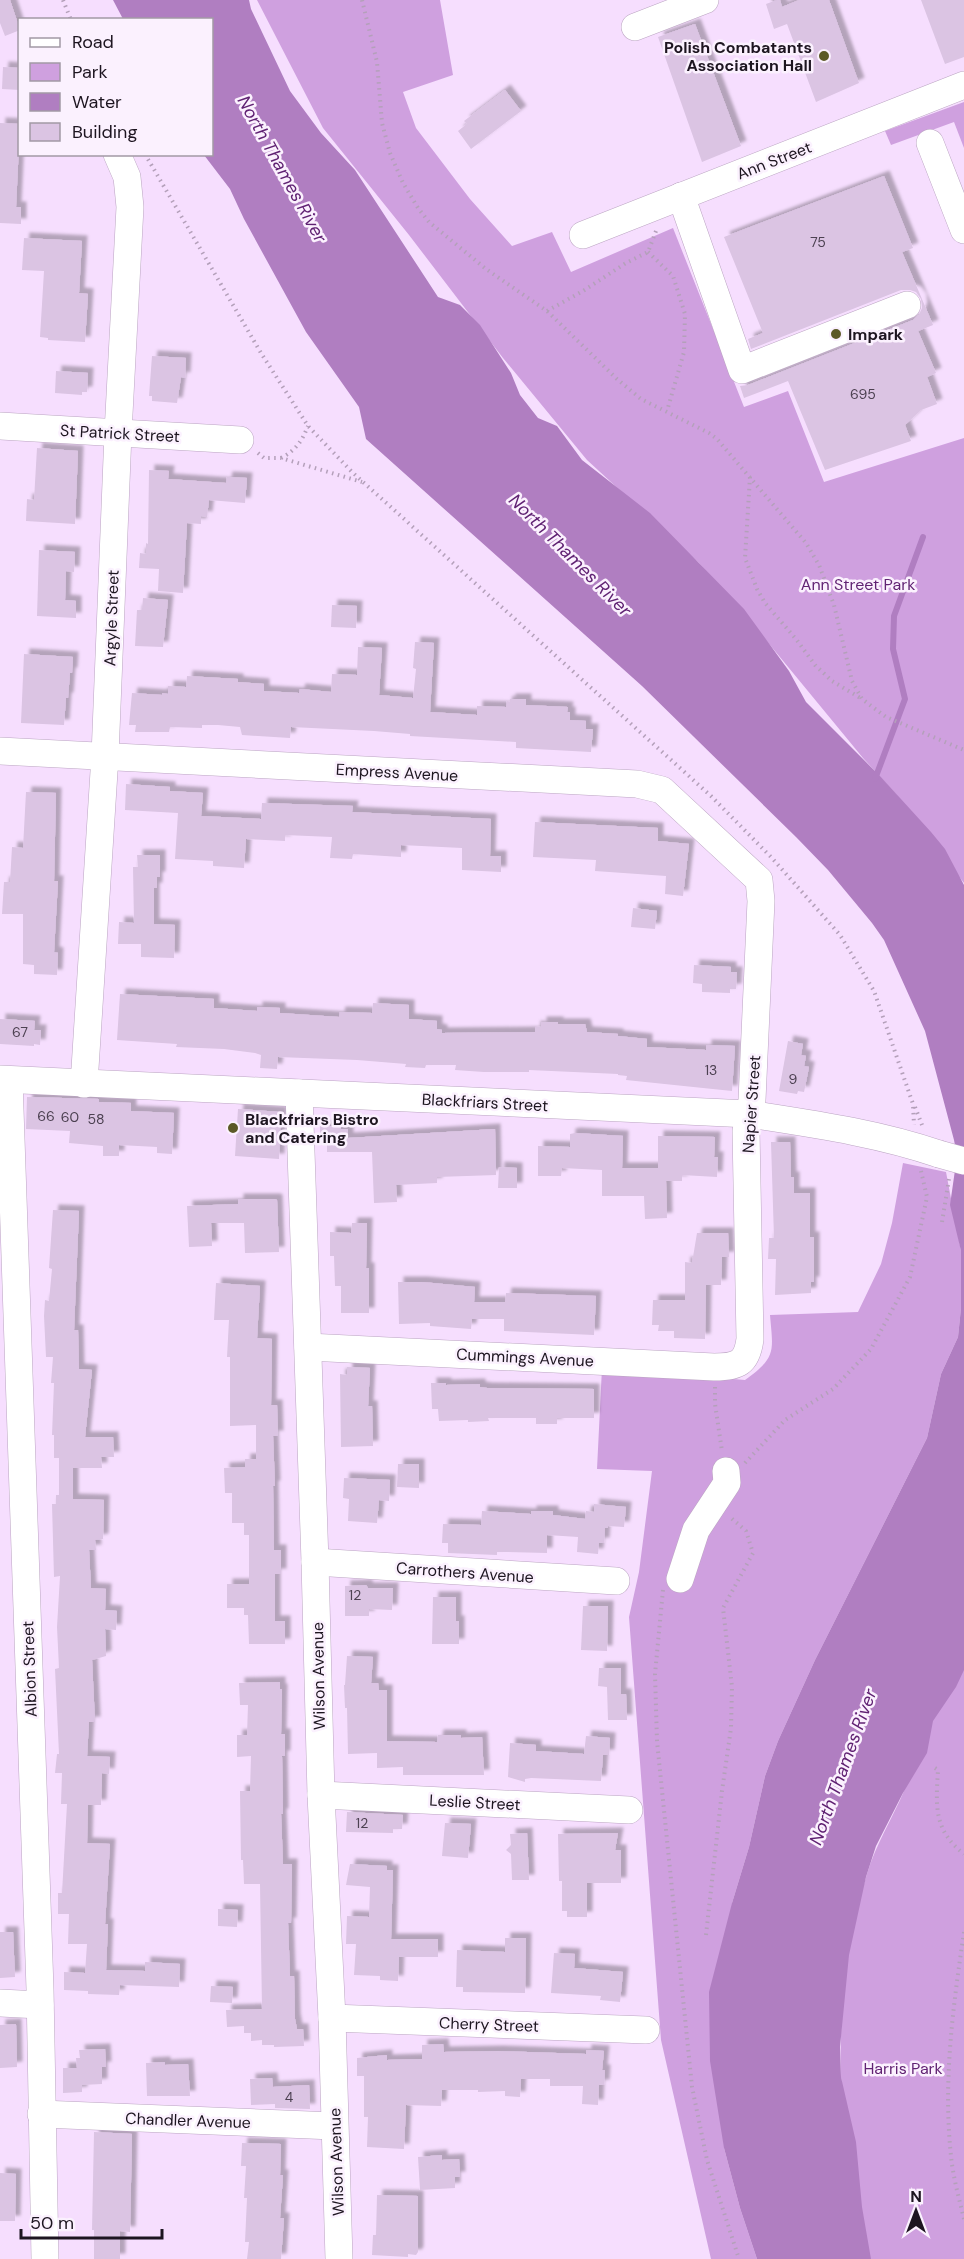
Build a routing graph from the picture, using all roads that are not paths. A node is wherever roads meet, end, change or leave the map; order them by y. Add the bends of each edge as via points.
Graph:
1 (705, 0) edge
2 (635, 27) dead end
3 (964, 85) edge
4 (930, 143) dead end
5 (118, 156) edge
6 (672, 200) junction
7 (964, 230) edge
8 (583, 235) dead end
9 (907, 305) dead end
10 (0, 426) edge
11 (118, 433) junction
12 (240, 440) road end
13 (0, 751) edge
14 (105, 756) junction
15 (759, 880) joint
16 (5, 1079) edge
17 (84, 1084) junction
18 (299, 1093) junction
19 (749, 1114) junction
20 (940, 1154) edge
21 (309, 1347) junction
22 (741, 1362) joint
23 (726, 1471) road end
24 (315, 1562) junction
25 (616, 1581) dead end
26 (672, 1583) road end
27 (321, 1795) junction
28 (629, 1810) dead end
29 (0, 2003) edge
30 (40, 2005) junction
31 (332, 2018) junction
32 (646, 2030) dead end
33 (41, 2114) junction
34 (334, 2126) junction
35 (45, 2259) edge
36 (339, 2259) edge

1 - 2 street
3 - 6 street, Ann Street
4 - 7 street
5 - 11 street, Argyle Street via 127,177 130,207
6 - 8 street, Ann Street
6 - 9 street via 742,370
10 - 11 street, St Patrick Street
11 - 12 street, St Patrick Street
11 - 14 street, Argyle Street
13 - 14 street, Empress Avenue
14 - 15 street, Empress Avenue via 637,784 662,790
14 - 17 street, Argyle Street
15 - 19 street, Napier Street
16 - 17 street, Blackfriars Street
16 - 30 street, Albion Street
17 - 18 street, Blackfriars Street
18 - 19 street, Blackfriars Street
18 - 21 street, Wilson Avenue
19 - 20 street, Blackfriars Street via 822,1126
19 - 22 street, Napier Street via 746,1131 750,1339
21 - 22 street, Cummings Avenue via 714,1367
21 - 24 street, Wilson Avenue
23 - 26 street via 727,1483 696,1530
24 - 25 street, Carrothers Avenue
24 - 27 street, Wilson Avenue
27 - 28 street, Leslie Street
27 - 31 street, Wilson Avenue
29 - 30 street
30 - 33 street, Albion Street
31 - 32 street, Cherry Street
31 - 34 street, Wilson Avenue
33 - 34 street, Chandler Avenue
33 - 35 street, Albion Street
34 - 36 street, Wilson Avenue

